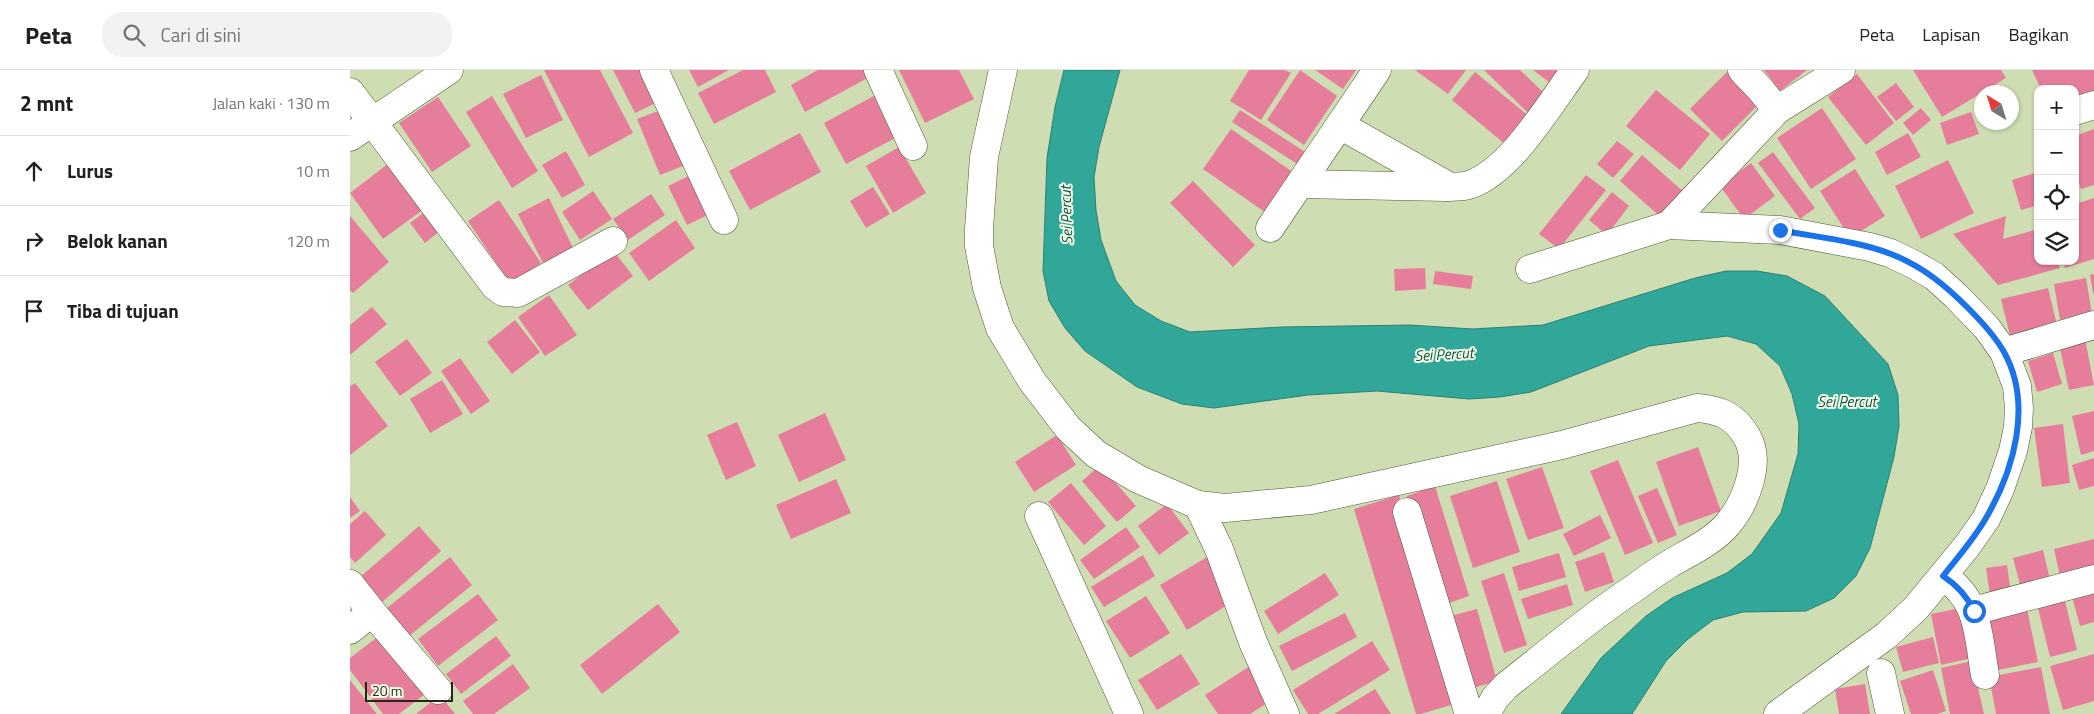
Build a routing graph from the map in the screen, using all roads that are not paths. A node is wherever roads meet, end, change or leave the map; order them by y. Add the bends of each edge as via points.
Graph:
1 (449, 70) edge
2 (654, 70) edge
3 (878, 70) edge
4 (1003, 70) edge
5 (1377, 70) edge
6 (1575, 70) edge
7 (1742, 70) edge
8 (1841, 70) edge
9 (350, 92) edge
10 (2094, 104) edge
11 (1777, 110) junction
12 (2079, 110) edge
13 (372, 121) junction
14 (1340, 125) junction
15 (350, 137) edge
16 (913, 146) dead end
17 (1300, 184) junction
18 (1450, 187) junction
19 (724, 220) dead end
20 (1669, 224) junction
21 (1270, 228) dead end
22 (613, 241) dead end
23 (1530, 269) dead end
24 (2094, 325) edge
25 (2004, 352) junction
26 (1198, 505) junction
27 (1407, 512) dead end
28 (1039, 516) dead end
29 (1943, 576) junction
30 (2094, 579) edge
31 (350, 584) edge
32 (1974, 611) junction
33 (372, 612) junction
34 (350, 630) edge
35 (1881, 673) dead end
36 (1985, 674) dead end
37 (438, 690) dead end
38 (1476, 712) edge
39 (1781, 713) edge
40 (1129, 714) edge
41 (1284, 714) edge
42 (1890, 714) edge

1 - 13 street
2 - 19 street
3 - 16 street
4 - 26 street via 984,157 979,229 979,246 1000,328 1032,381 1068,428 1096,454 1138,479
5 - 14 street
6 - 18 street via 1516,151 1487,176 1468,186
7 - 11 street
8 - 11 street
9 - 13 street
10 - 12 street
11 - 20 street
13 - 15 street
13 - 22 street via 495,286 503,292 518,293
14 - 17 street
14 - 18 street
17 - 18 street
17 - 21 street
20 - 23 street
20 - 25 street via 1780,230 1890,253 1934,276 1974,314
24 - 25 street
25 - 29 street via 2018,393 2014,451 1986,518
26 - 38 street via 1224,508 1311,500 1562,445 1697,408 1716,410 1731,418 1742,428 1751,444 1753,464 1742,501 1726,526 1704,544 1614,602
26 - 41 street via 1219,549
27 - 38 street
28 - 40 street
29 - 32 street via 1956,584
29 - 39 street via 1887,635
30 - 32 street
31 - 33 street
32 - 36 street
33 - 34 street
33 - 37 street
35 - 42 street

